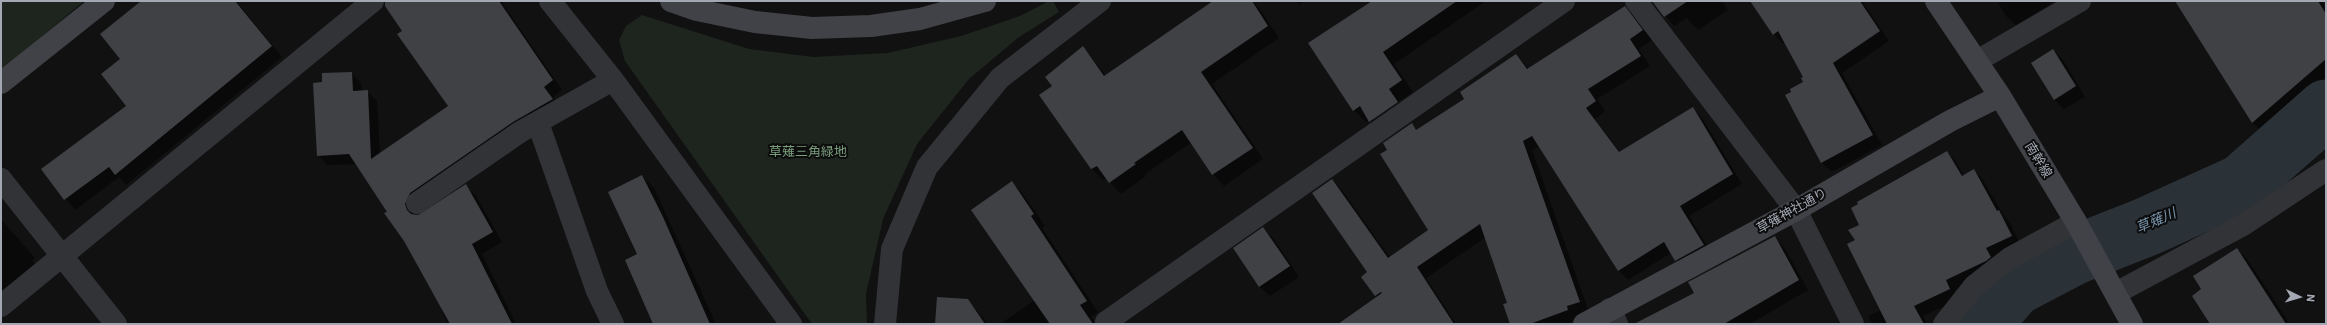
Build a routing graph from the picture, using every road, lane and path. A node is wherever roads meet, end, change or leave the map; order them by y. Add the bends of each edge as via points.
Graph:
1 (104, 1) edge
2 (373, 1) edge
3 (550, 1) edge
4 (670, 1) edge
5 (985, 1) edge
6 (1100, 1) edge
7 (1564, 1) edge
8 (1636, 1) edge
9 (1936, 1) edge
10 (2080, 1) edge
11 (1977, 61) junction
12 (613, 80) junction
13 (1, 84) edge
14 (2000, 96) junction
15 (538, 123) junction
16 (2326, 170) edge
17 (1, 179) edge
18 (417, 203) dead end
19 (1796, 210) junction
20 (2078, 226) junction
21 (63, 255) junction
22 (2116, 293) junction
23 (1, 306) edge
24 (1613, 317) edge
25 (116, 324) edge
26 (613, 324) edge
27 (791, 324) edge
28 (885, 324) edge
29 (1107, 324) edge
30 (1584, 324) edge
31 (1853, 324) edge
32 (1944, 324) edge
33 (2132, 324) edge

1 - 13 street
2 - 21 street
3 - 12 street
4 - 5 street via 697,10 755,22 812,28 871,26 913,20
6 - 28 street via 1000,78 927,167 892,249
7 - 29 street via 1106,322
8 - 19 street
9 - 11 street, 南幹線
10 - 11 street
11 - 14 street, 南幹線
12 - 15 street
12 - 27 street
14 - 19 street, 草薙神社通り via 1950,121
14 - 20 street, 南幹線
15 - 18 street via 520,132
15 - 26 street via 597,291
16 - 22 street via 2243,225
17 - 21 street
19 - 24 street, 草薙神社通り
19 - 31 street
20 - 22 street, 南幹線
20 - 32 street via 2010,258 1974,286
21 - 23 street
21 - 25 street
22 - 33 street, 南幹線
24 - 30 street, 草薙神社通り

